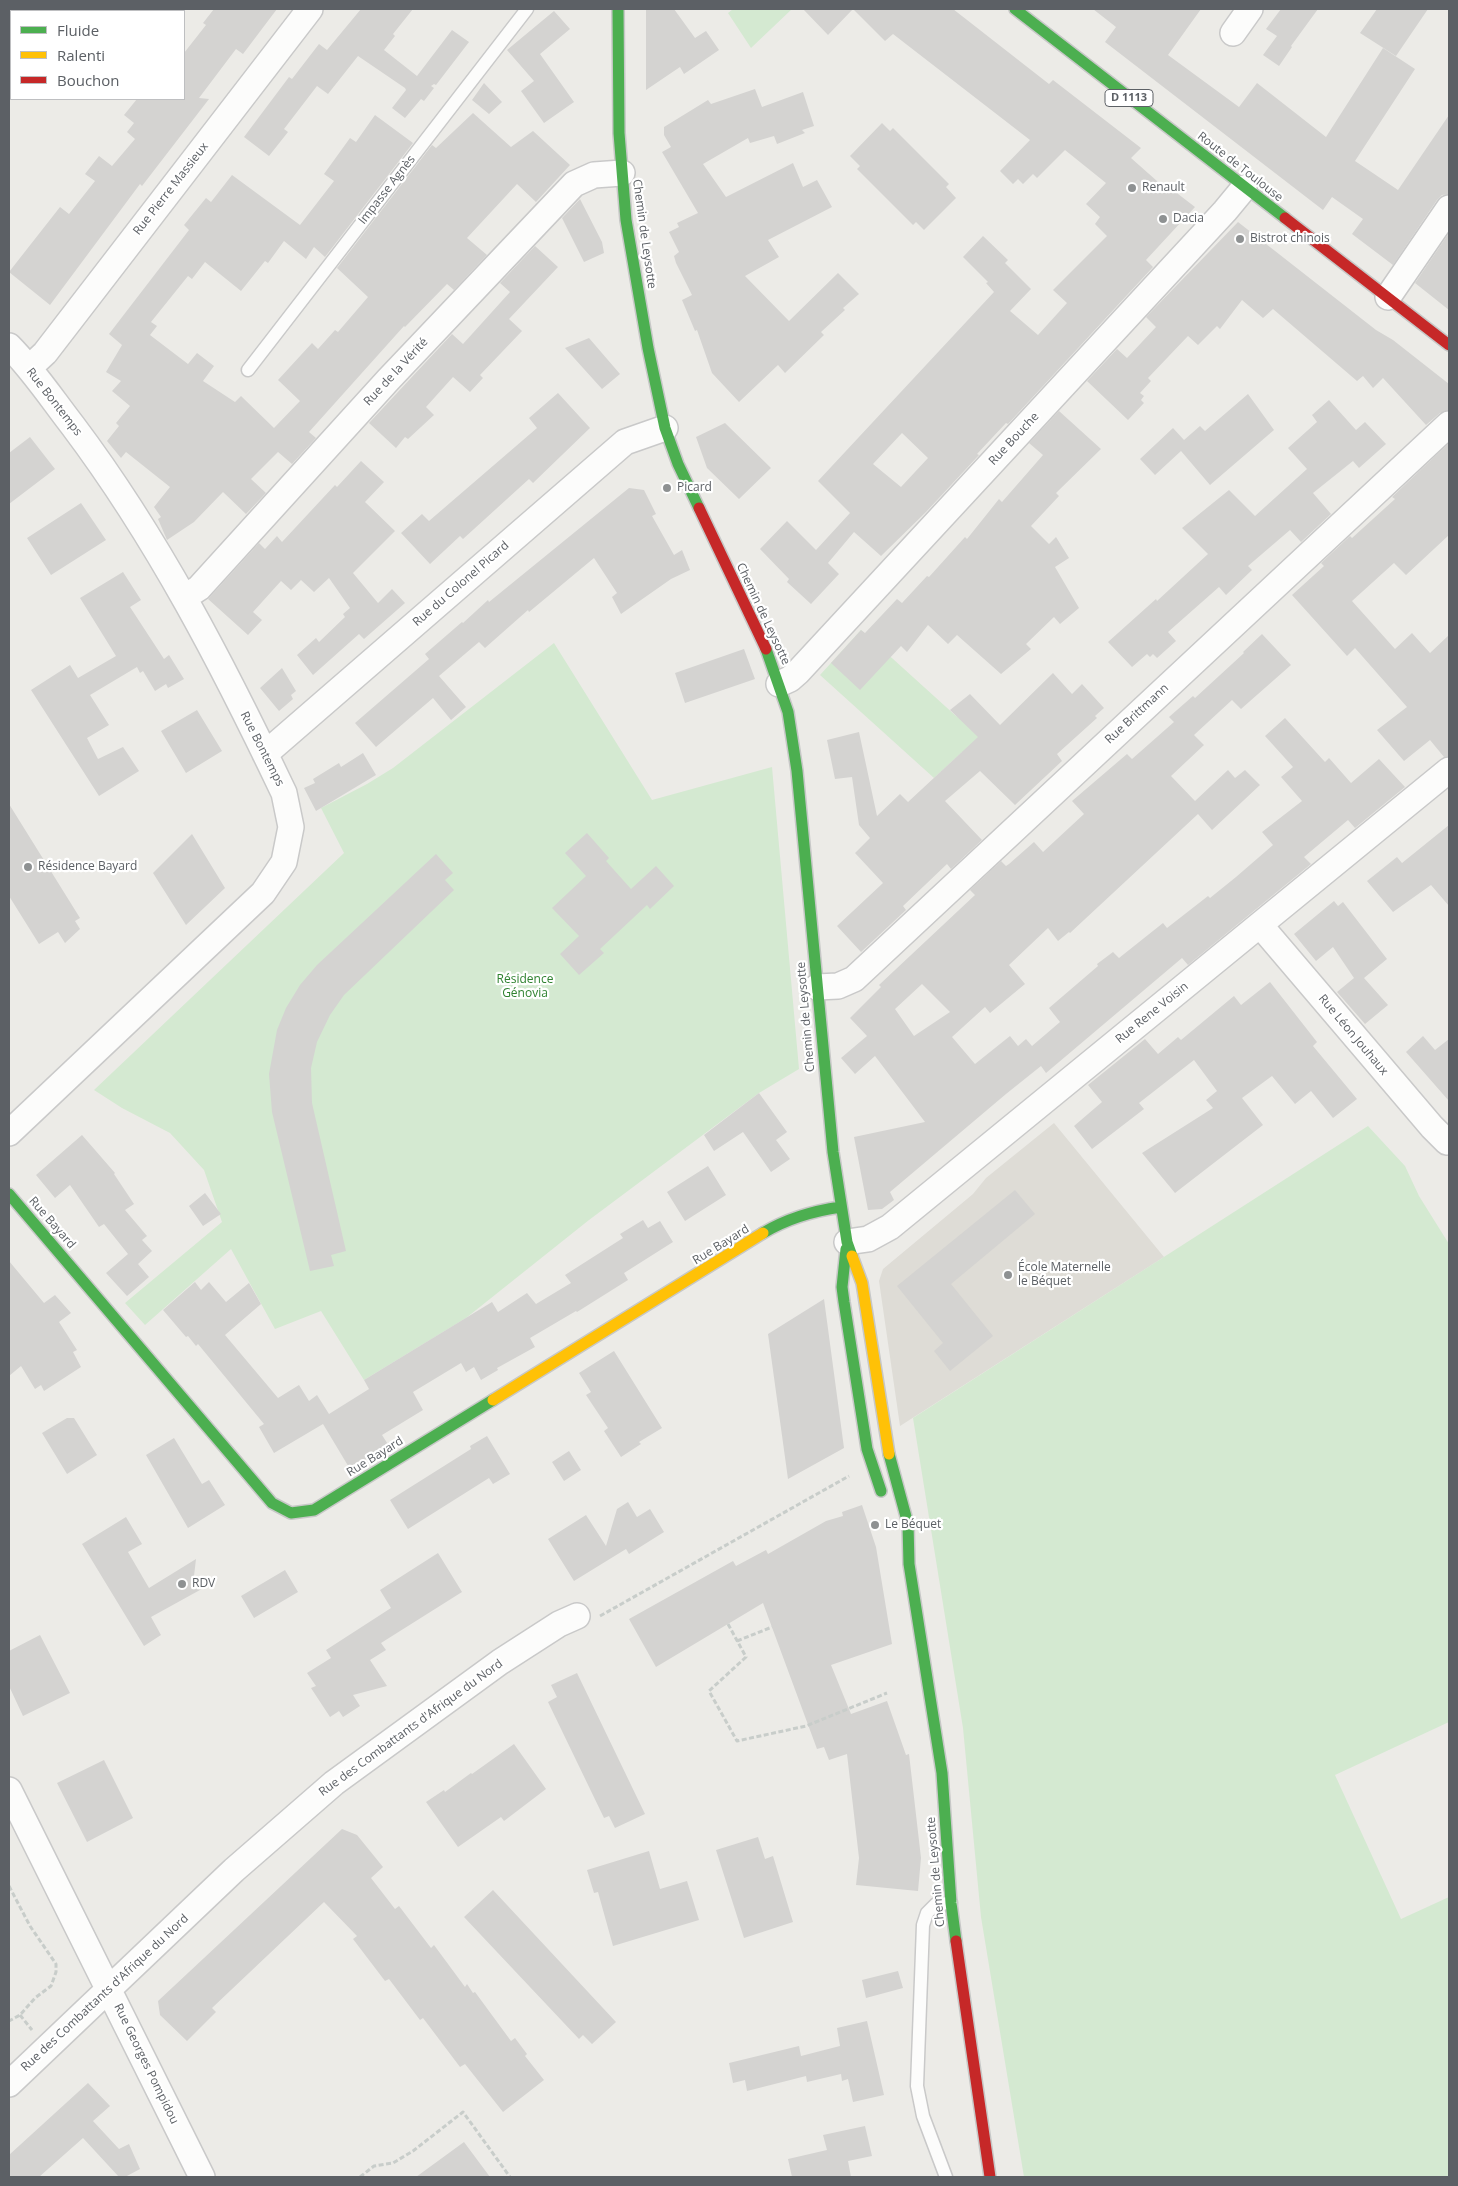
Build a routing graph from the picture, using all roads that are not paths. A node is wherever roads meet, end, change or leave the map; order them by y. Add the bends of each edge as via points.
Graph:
1 (310, 9) edge
2 (526, 9) edge
3 (618, 9) edge
4 (1014, 9) edge
5 (1250, 9) edge
6 (1233, 33) dead end
7 (622, 173) junction
8 (1244, 188) junction
9 (1449, 208) edge
10 (1388, 297) junction
11 (1449, 345) edge
12 (9, 346) edge
13 (28, 368) junction
14 (248, 370) dead end
15 (1449, 424) edge
16 (665, 428) junction
17 (184, 596) junction
18 (780, 684) junction
19 (266, 754) junction
20 (1449, 770) edge
21 (1260, 925) junction
22 (817, 987) junction
23 (9, 1133) edge
24 (1449, 1141) edge
25 (9, 1194) edge
26 (841, 1207) junction
27 (847, 1242) junction
28 (886, 1444) junction
29 (863, 1450) junction
30 (884, 1499) dead end
31 (897, 1540) dead end
32 (908, 1564) junction
33 (577, 1616) road end
34 (9, 1790) edge
35 (951, 1903) junction
36 (109, 1990) junction
37 (9, 2084) edge
38 (202, 2177) edge
39 (946, 2177) edge
40 (990, 2177) edge

1 - 13 street, Rue Pierre Massieux via 45,353
2 - 14 lane, Impasse Agnès
3 - 7 street, Chemin de Leysotte via 617,82
4 - 8 street, Route de Toulouse / D 1113
5 - 6 street
7 - 16 street, Chemin de Leysotte via 648,348
7 - 17 street, Rue de la Vérité via 594,175 574,184 388,380 199,588
8 - 10 street, Route de Toulouse / D 1113
8 - 18 street, Rue Bouche via 798,672
9 - 10 street
10 - 11 street, Route de Toulouse / D 1113
12 - 13 street, Rue Bontemps
13 - 17 street, Rue Bontemps via 97,457
15 - 22 street, Rue Brittmann via 854,979 838,986
16 - 18 street, Chemin de Leysotte via 678,464
16 - 19 street, Rue du Colonel Picard via 625,442
17 - 19 street, Rue Bontemps
18 - 22 street, Chemin de Leysotte via 797,771
19 - 23 street, Rue Bontemps via 284,793 291,827 284,862 264,892
20 - 21 street, Rue Rene Voisin
21 - 24 street, Rue Léon Jouhaux via 1432,1127
21 - 27 street, Rue Rene Voisin via 890,1226 868,1239
22 - 26 street, Chemin de Leysotte via 828,1116
25 - 26 street, Rue Bayard via 272,1503 291,1513 314,1510 782,1222 816,1210
26 - 27 street, Chemin de Leysotte
27 - 28 street, Chemin de Leysotte via 862,1283
27 - 29 street, Chemin de Leysotte via 842,1287
28 - 29 lane
28 - 32 street, Chemin de Leysotte via 908,1524
29 - 30 street, Chemin de Leysotte
31 - 32 street, Chemin de Leysotte
32 - 35 street, Chemin de Leysotte via 942,1773
33 - 36 street, Rue des Combattants d'Afrique du Nord via 535,1638 334,1783 234,1870
34 - 36 street, Rue Georges Pompidou
35 - 39 lane via 936,1904 922,1925 917,2086 923,2116
35 - 40 street, Chemin de Leysotte
36 - 37 street, Rue des Combattants d'Afrique du Nord
36 - 38 street, Rue Georges Pompidou

